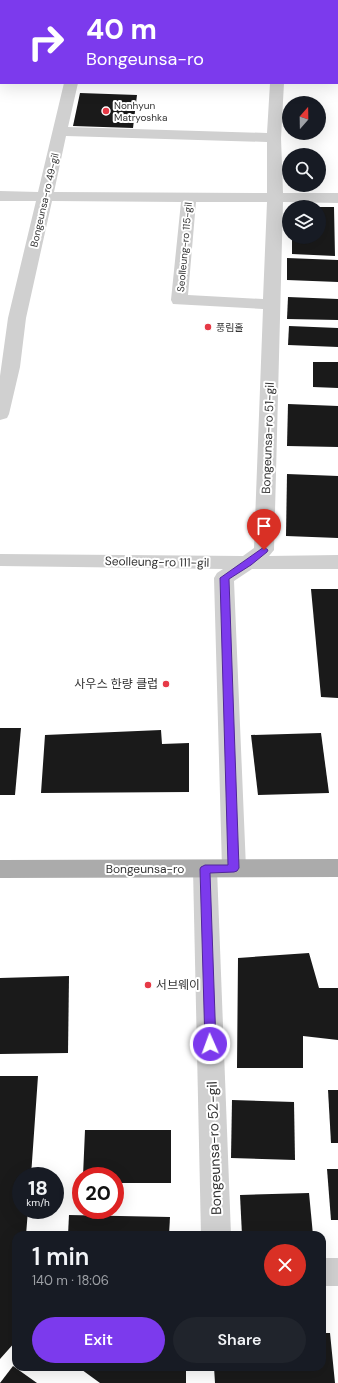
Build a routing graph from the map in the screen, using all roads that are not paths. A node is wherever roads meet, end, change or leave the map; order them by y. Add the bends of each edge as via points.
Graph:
1 (72, 84) edge
2 (277, 84) edge
3 (60, 131) junction
4 (274, 138) junction
5 (46, 195) junction
6 (0, 196) edge
7 (189, 196) junction
8 (275, 197) junction
9 (338, 198) edge
10 (272, 304) junction
11 (0, 317) edge
12 (18, 318) junction
13 (5, 366) edge
14 (0, 414) edge
15 (0, 560) edge
16 (338, 562) edge
17 (248, 563) junction
18 (234, 868) junction
19 (338, 868) edge
20 (0, 869) edge
21 (205, 869) junction
22 (216, 1231) edge
23 (326, 1272) edge
24 (338, 1272) edge

1 - 3 street, Bongeunsa-ro 49-gil
2 - 4 street, Bongeunsa-ro 51-gil
3 - 4 street
3 - 5 street, Bongeunsa-ro 49-gil
4 - 8 street, Bongeunsa-ro 51-gil
5 - 6 street, Seolleung-ro 115-gil
5 - 7 street, Seolleung-ro 115-gil
5 - 12 street, Bongeunsa-ro 49-gil
7 - 8 street, Seolleung-ro 115-gil
7 - 10 street, Seolleung-ro 115-gil via 179,300
8 - 9 street, Seolleung-ro 115-gil
8 - 10 street, Bongeunsa-ro 51-gil
10 - 17 street, Bongeunsa-ro 51-gil via 264,550
11 - 12 street
12 - 13 street, Bongeunsa-ro 49-gil
13 - 14 street, Bongeunsa-ro 49-gil
15 - 17 street, Seolleung-ro 111-gil
16 - 17 street, Seolleung-ro 111-gil
17 - 18 street, Bongeunsa-ro 51-gil via 224,578
18 - 19 main road, Bongeunsa-ro
18 - 21 main road, Bongeunsa-ro
20 - 21 main road, Bongeunsa-ro
21 - 22 street, Bongeunsa-ro 52-gil
23 - 24 street

